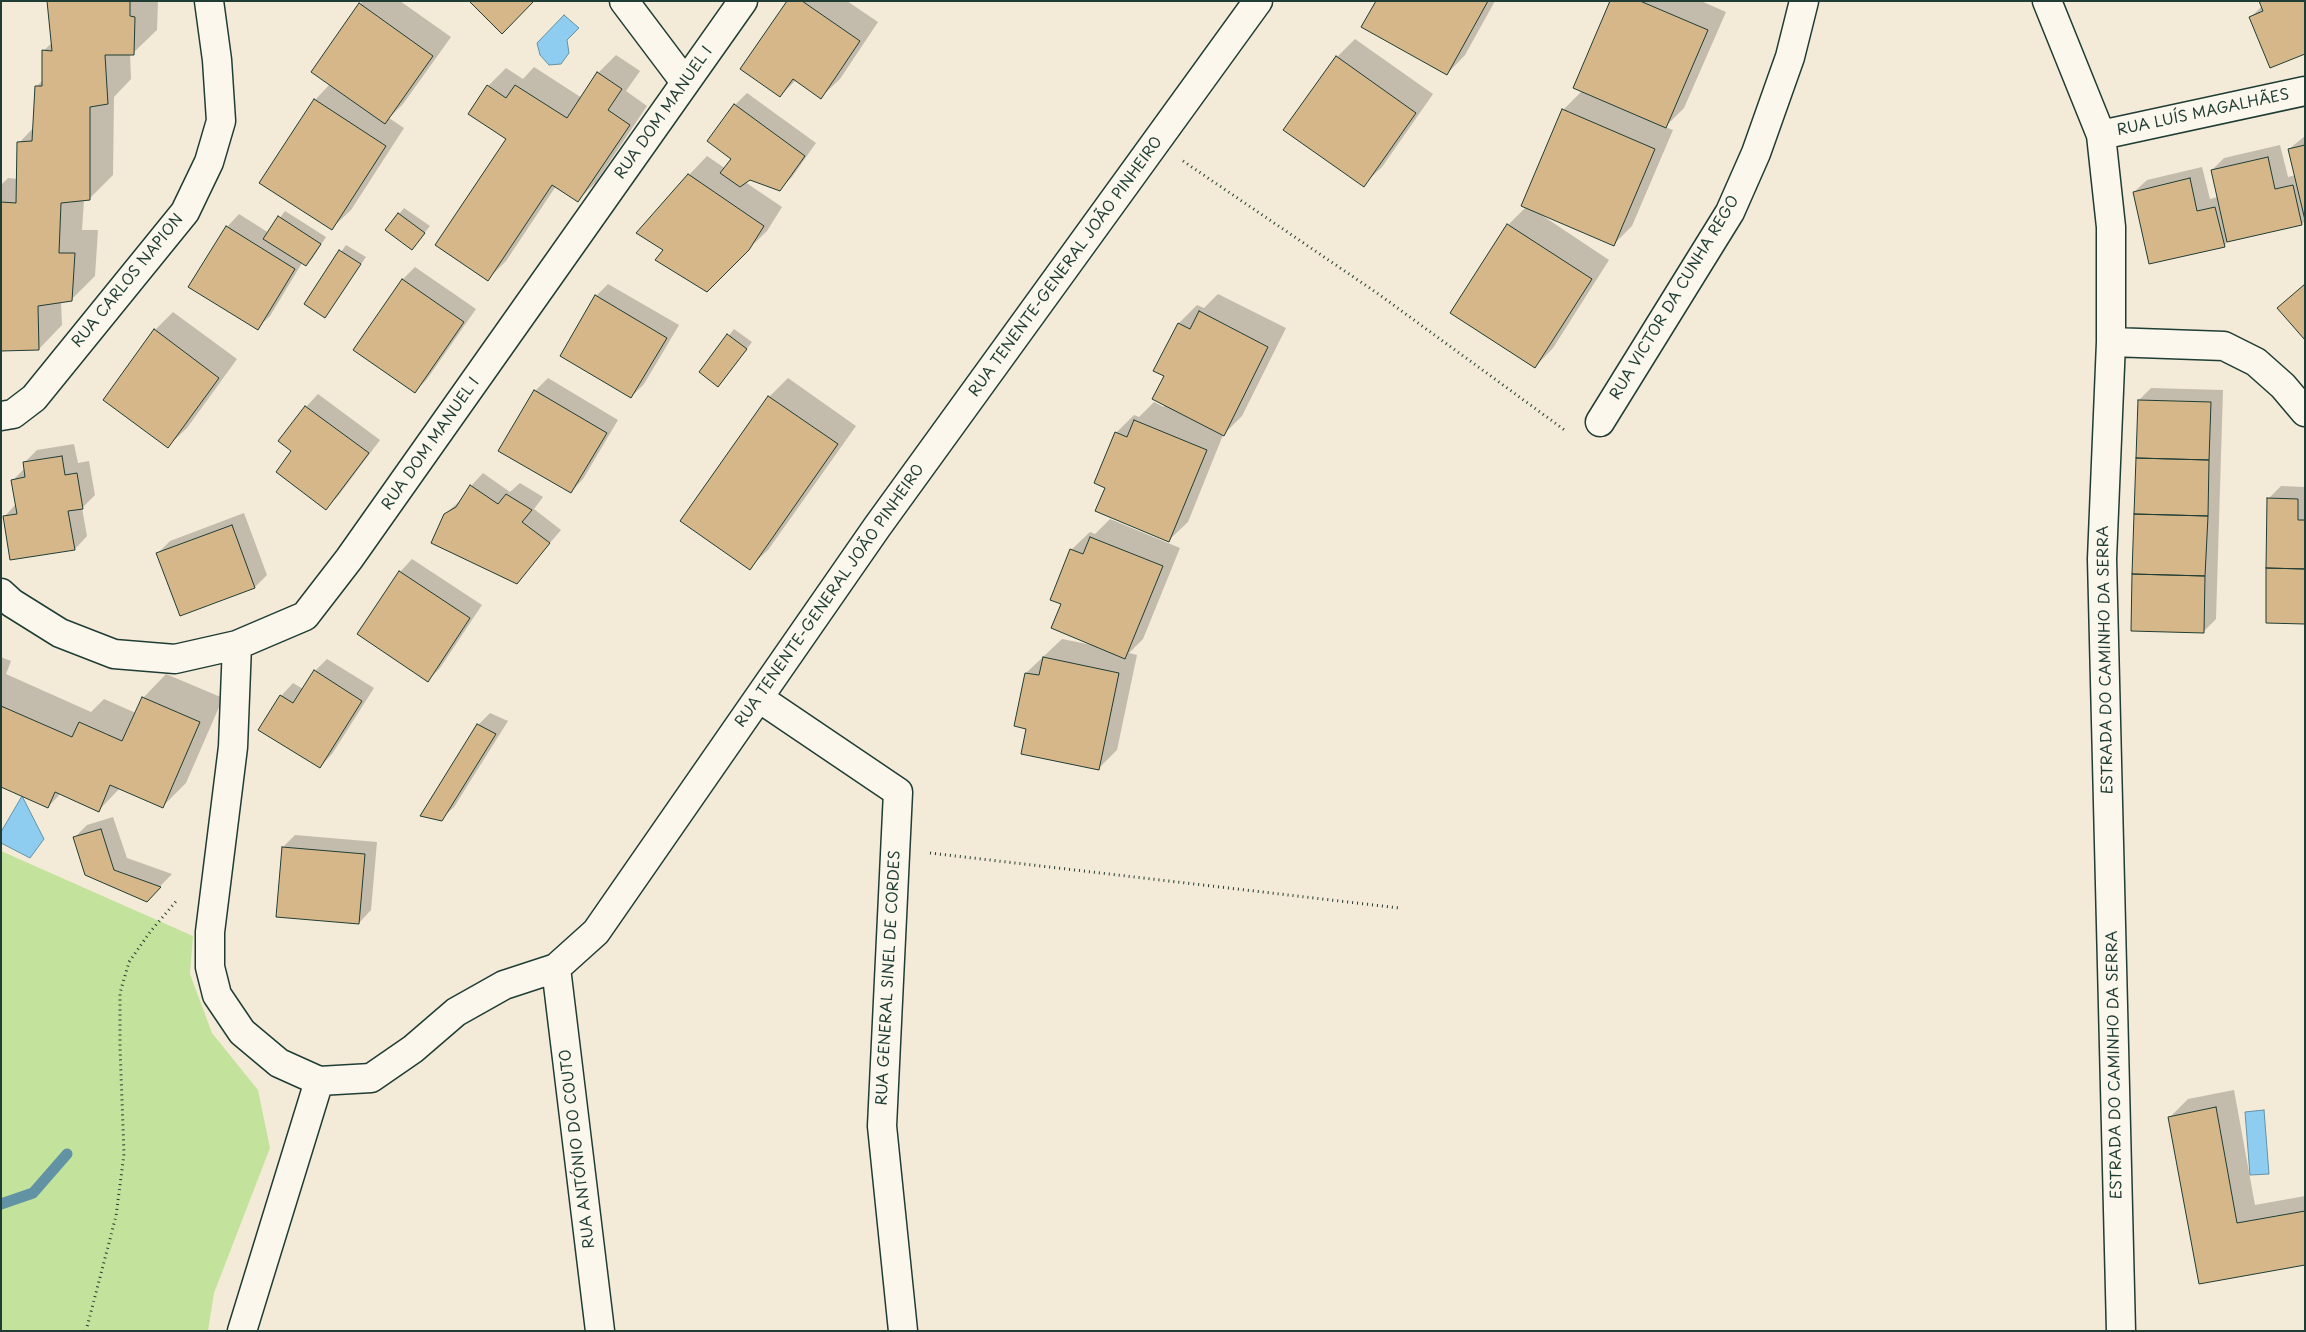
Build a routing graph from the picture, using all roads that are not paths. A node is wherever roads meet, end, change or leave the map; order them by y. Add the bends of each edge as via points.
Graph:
1 (209, 1) edge
2 (624, 1) edge
3 (743, 1) edge
4 (1258, 1) edge
5 (1804, 1) edge
6 (2047, 1) edge
7 (685, 82) junction
8 (2305, 90) edge
9 (2101, 135) junction
10 (2111, 342) junction
11 (2305, 412) edge
12 (1, 416) edge
13 (1600, 422) dead end
14 (1, 592) edge
15 (237, 645) junction
16 (759, 698) junction
17 (556, 968) junction
18 (319, 1081) junction
19 (242, 1331) edge
20 (600, 1331) edge
21 (903, 1331) edge
22 (2121, 1331) edge

1 - 12 street, RUA CARLOS NAPION via 221,121 209,162 185,212 34,398 13,414
2 - 7 street
3 - 7 street, RUA DOM MANUEL I
4 - 16 street, RUA TENENTE-GENERAL JOÃO PINHEIRO via 877,527
5 - 13 street, RUA VICTOR DA CUNHA REGO via 1756,153 1730,212
6 - 9 street, ESTRADA DO CAMINHO DA SERRA
7 - 15 street, RUA DOM MANUEL I via 350,559 305,616
8 - 9 street, RUA LUÍS MAGALHÃES
9 - 10 street, ESTRADA DO CAMINHO DA SERRA via 2111,227
10 - 11 street via 2224,346 2256,362
10 - 22 street, ESTRADA DO CAMINHO DA SERRA via 2102,559
14 - 15 street, RUA DOM MANUEL I via 60,634 114,654 175,658
15 - 18 street, RUA TENENTE-GENERAL JOÃO PINHEIRO via 233,746 210,932 210,967 218,994 242,1032 279,1063
16 - 17 street, RUA TENENTE-GENERAL JOÃO PINHEIRO via 596,932
16 - 21 street, RUA GENERAL SINEL DE CORDES via 898,792 882,1126
17 - 18 street, RUA TENENTE-GENERAL JOÃO PINHEIRO via 504,985 456,1012 413,1049 371,1078
17 - 20 street, RUA ANTÓNIO DO COUTO
18 - 19 street

